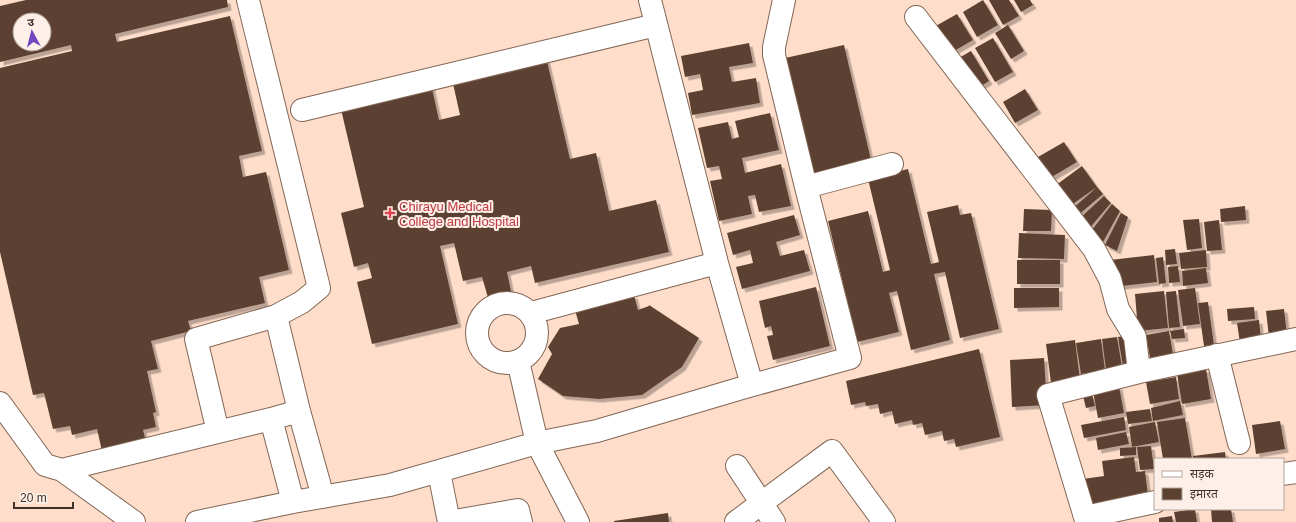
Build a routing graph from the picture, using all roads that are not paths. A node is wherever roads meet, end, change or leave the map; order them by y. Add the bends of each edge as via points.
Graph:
1 (248, 0) edge
2 (650, 0) edge
3 (784, 0) edge
4 (916, 17) dead end
5 (656, 25) junction
6 (302, 110) dead end
7 (892, 164) dead end
8 (806, 187) junction
9 (717, 263) junction
10 (531, 313) junction
11 (276, 316) junction
12 (1296, 339) edge
13 (1217, 355) junction
14 (518, 361) junction
15 (1139, 372) junction
16 (752, 385) junction
17 (0, 403) edge
18 (299, 411) junction
19 (271, 419) junction
20 (218, 432) junction
21 (1240, 443) dead end
22 (537, 444) junction
23 (737, 466) dead end
24 (62, 470) junction
25 (439, 472) junction
26 (1296, 472) edge
27 (1284, 474) edge
28 (322, 496) junction
29 (293, 502) junction
30 (1154, 502) edge
31 (762, 504) junction
32 (134, 522) edge
33 (196, 522) edge
34 (449, 522) edge
35 (521, 522) edge
36 (578, 522) edge
37 (736, 522) edge
38 (774, 522) edge
39 (884, 522) edge

1 - 11 street via 319,288 302,302
2 - 5 street
3 - 8 street via 774,55
4 - 15 street via 1094,249 1110,279 1118,309 1135,337
5 - 6 street
5 - 9 street
7 - 8 street
8 - 16 street via 850,358
9 - 10 street
9 - 16 street
10 - 14 street via 536,322 537,340 533,349
10 - 14 street via 515,303 506,302 488,309 478,324 479,344 484,352 499,362
11 - 18 street
11 - 20 street via 196,339
12 - 13 street
13 - 15 street
13 - 21 street
14 - 22 street
15 - 30 street via 1048,395 1085,517
16 - 22 street via 597,430
17 - 24 street via 45,465
18 - 19 street
18 - 28 street
19 - 20 street
19 - 29 street
20 - 24 street
22 - 25 street
22 - 36 street
23 - 31 street
24 - 32 street
25 - 28 street via 390,485
25 - 34 street
26 - 27 street
28 - 29 street
29 - 33 street
31 - 37 street
31 - 38 street
31 - 39 street via 832,451
34 - 35 street via 518,510

